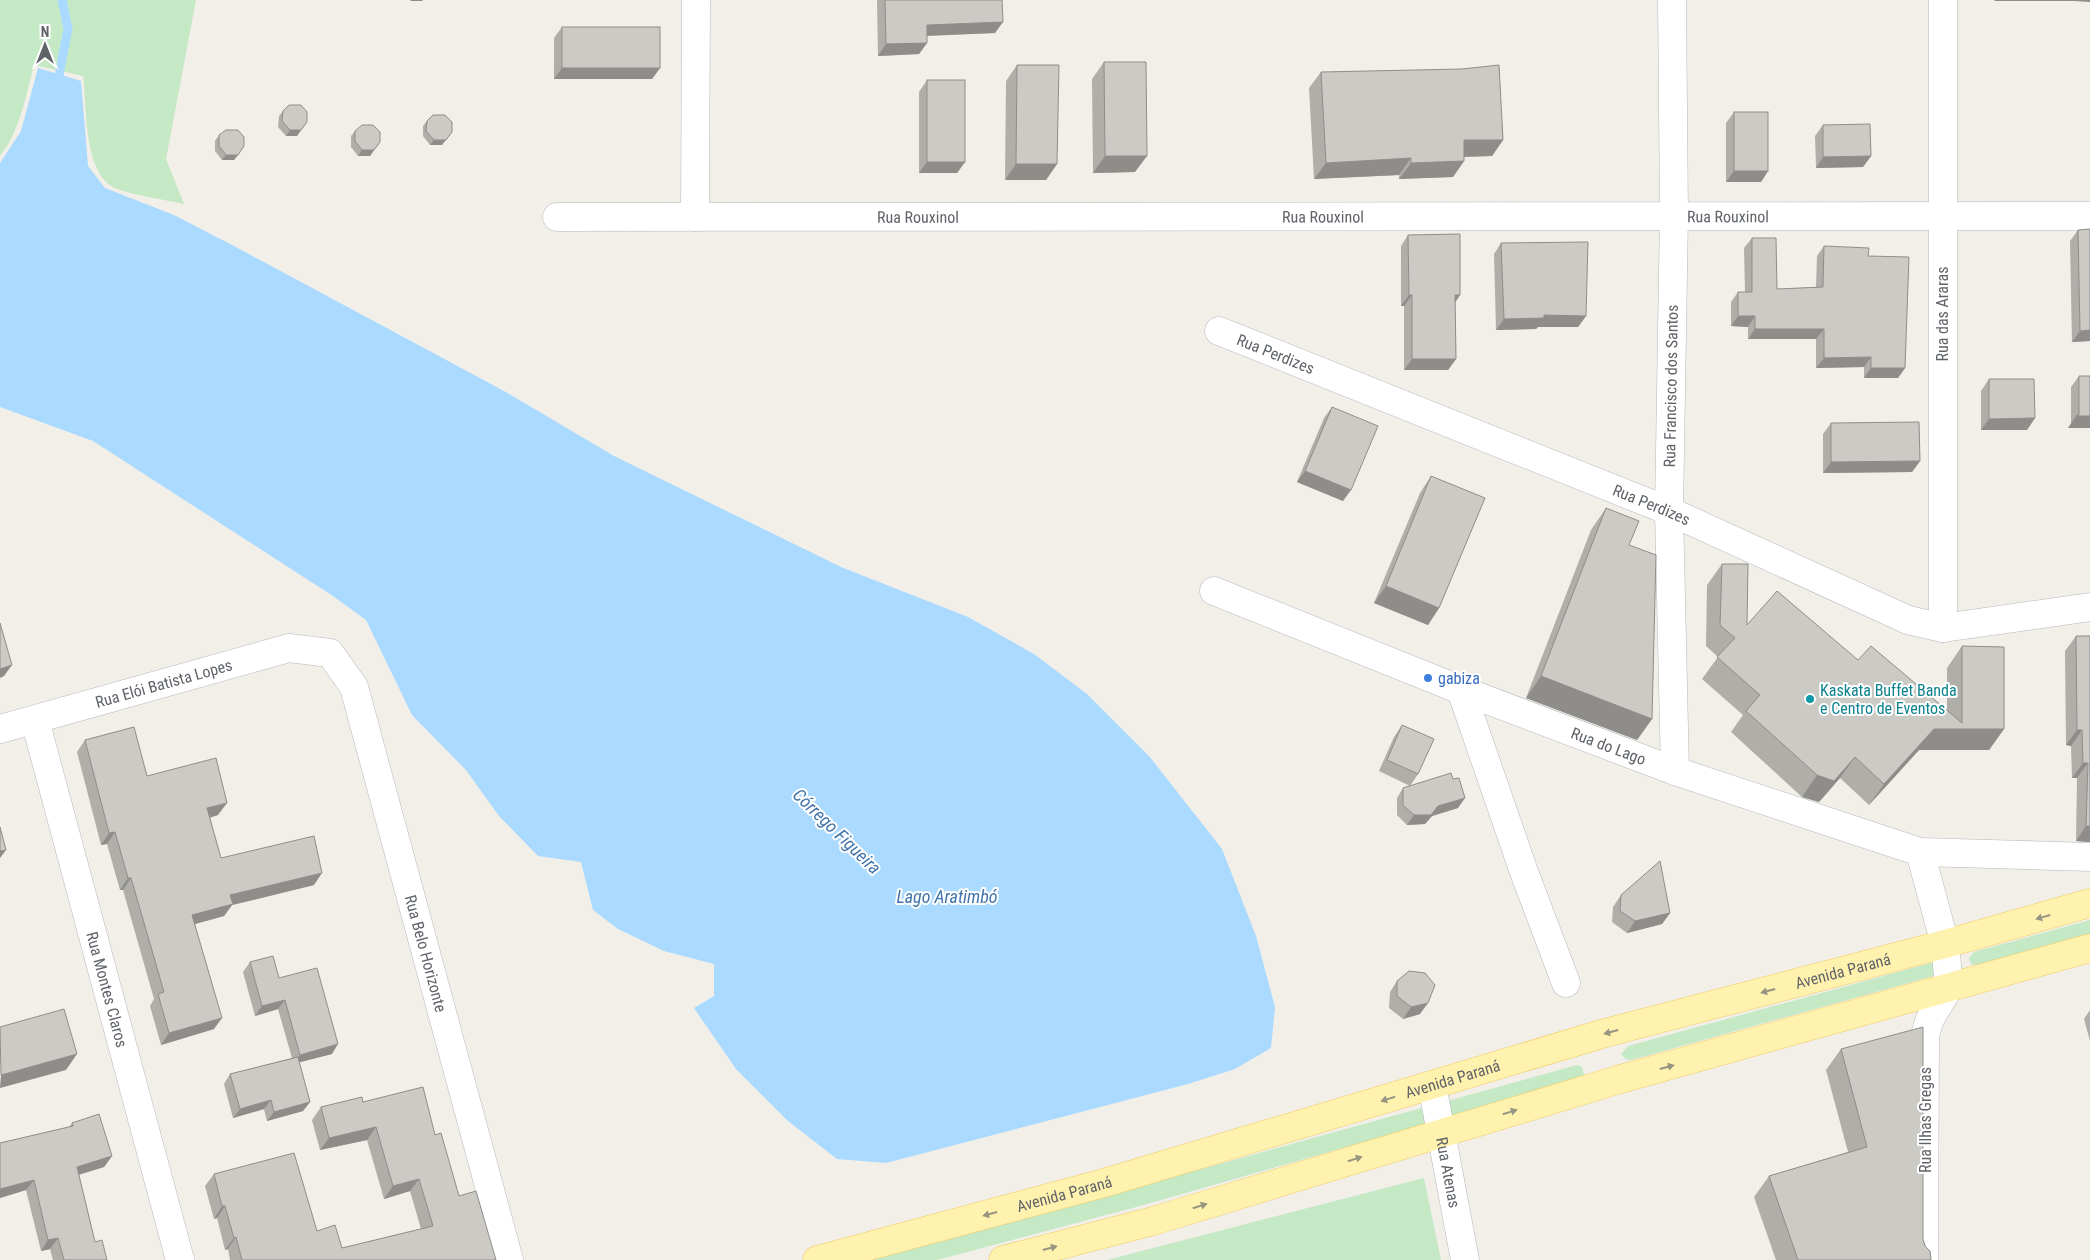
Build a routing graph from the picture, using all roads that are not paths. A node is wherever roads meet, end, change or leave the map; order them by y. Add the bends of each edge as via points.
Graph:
1 (696, 0) edge
2 (1672, 0) edge
3 (1943, 0) edge
4 (1674, 214) junction
5 (2090, 216) edge
6 (557, 217) dead end
7 (695, 217) junction
8 (1941, 217) junction
9 (1219, 331) dead end
10 (1669, 511) junction
11 (1214, 591) dead end
12 (2090, 608) edge
13 (1943, 628) junction
14 (330, 653) joint
15 (1461, 690) junction
16 (35, 720) junction
17 (0, 729) edge
18 (1675, 771) junction
19 (1920, 852) junction
20 (2090, 857) edge
21 (2090, 904) edge
22 (1945, 944) junction
23 (2090, 948) edge
24 (1566, 983) dead end
25 (1949, 987) junction
26 (1432, 1086) junction
27 (1442, 1132) junction
28 (180, 1260) edge
29 (509, 1260) edge
30 (817, 1260) edge
31 (1003, 1260) edge
32 (1465, 1260) edge
33 (1924, 1260) edge

1 - 7 street
2 - 4 street, Rua Francisco dos Santos
3 - 8 street, Rua das Araras
4 - 7 street, Rua Rouxinol
4 - 8 street, Rua Rouxinol
4 - 10 street, Rua Francisco dos Santos
5 - 8 street, Rua Rouxinol
6 - 7 street, Rua Rouxinol
8 - 13 street, Rua das Araras
9 - 10 street, Rua Perdizes
10 - 13 street, Rua Perdizes via 1908,620
10 - 18 street, Rua Francisco dos Santos
11 - 15 street, Rua do Lago
12 - 13 street, Rua Perdizes
14 - 16 street, Rua Elói Batista Lopes via 289,648
14 - 29 street, Rua Belo Horizonte via 354,687
15 - 18 street, Rua do Lago
15 - 24 street
16 - 17 street, Rua Elói Batista Lopes
16 - 28 street, Rua Montes Claros
18 - 19 street, Rua do Lago
19 - 20 street, Rua do Lago
19 - 22 street
21 -> 22 main road, Avenida Paraná
22 - 25 street
22 -> 26 main road, Avenida Paraná via 1605,1033
23 - 25 main road
27 -> 25 main road
25 - 33 street, Rua Ilhas Gregas via 1930,1018 1925,1035
26 - 27 street, Rua Atenas
26 -> 30 main road, Avenida Paraná via 1090,1187
31 -> 27 main road via 1153,1221
27 - 32 street, Rua Atenas

